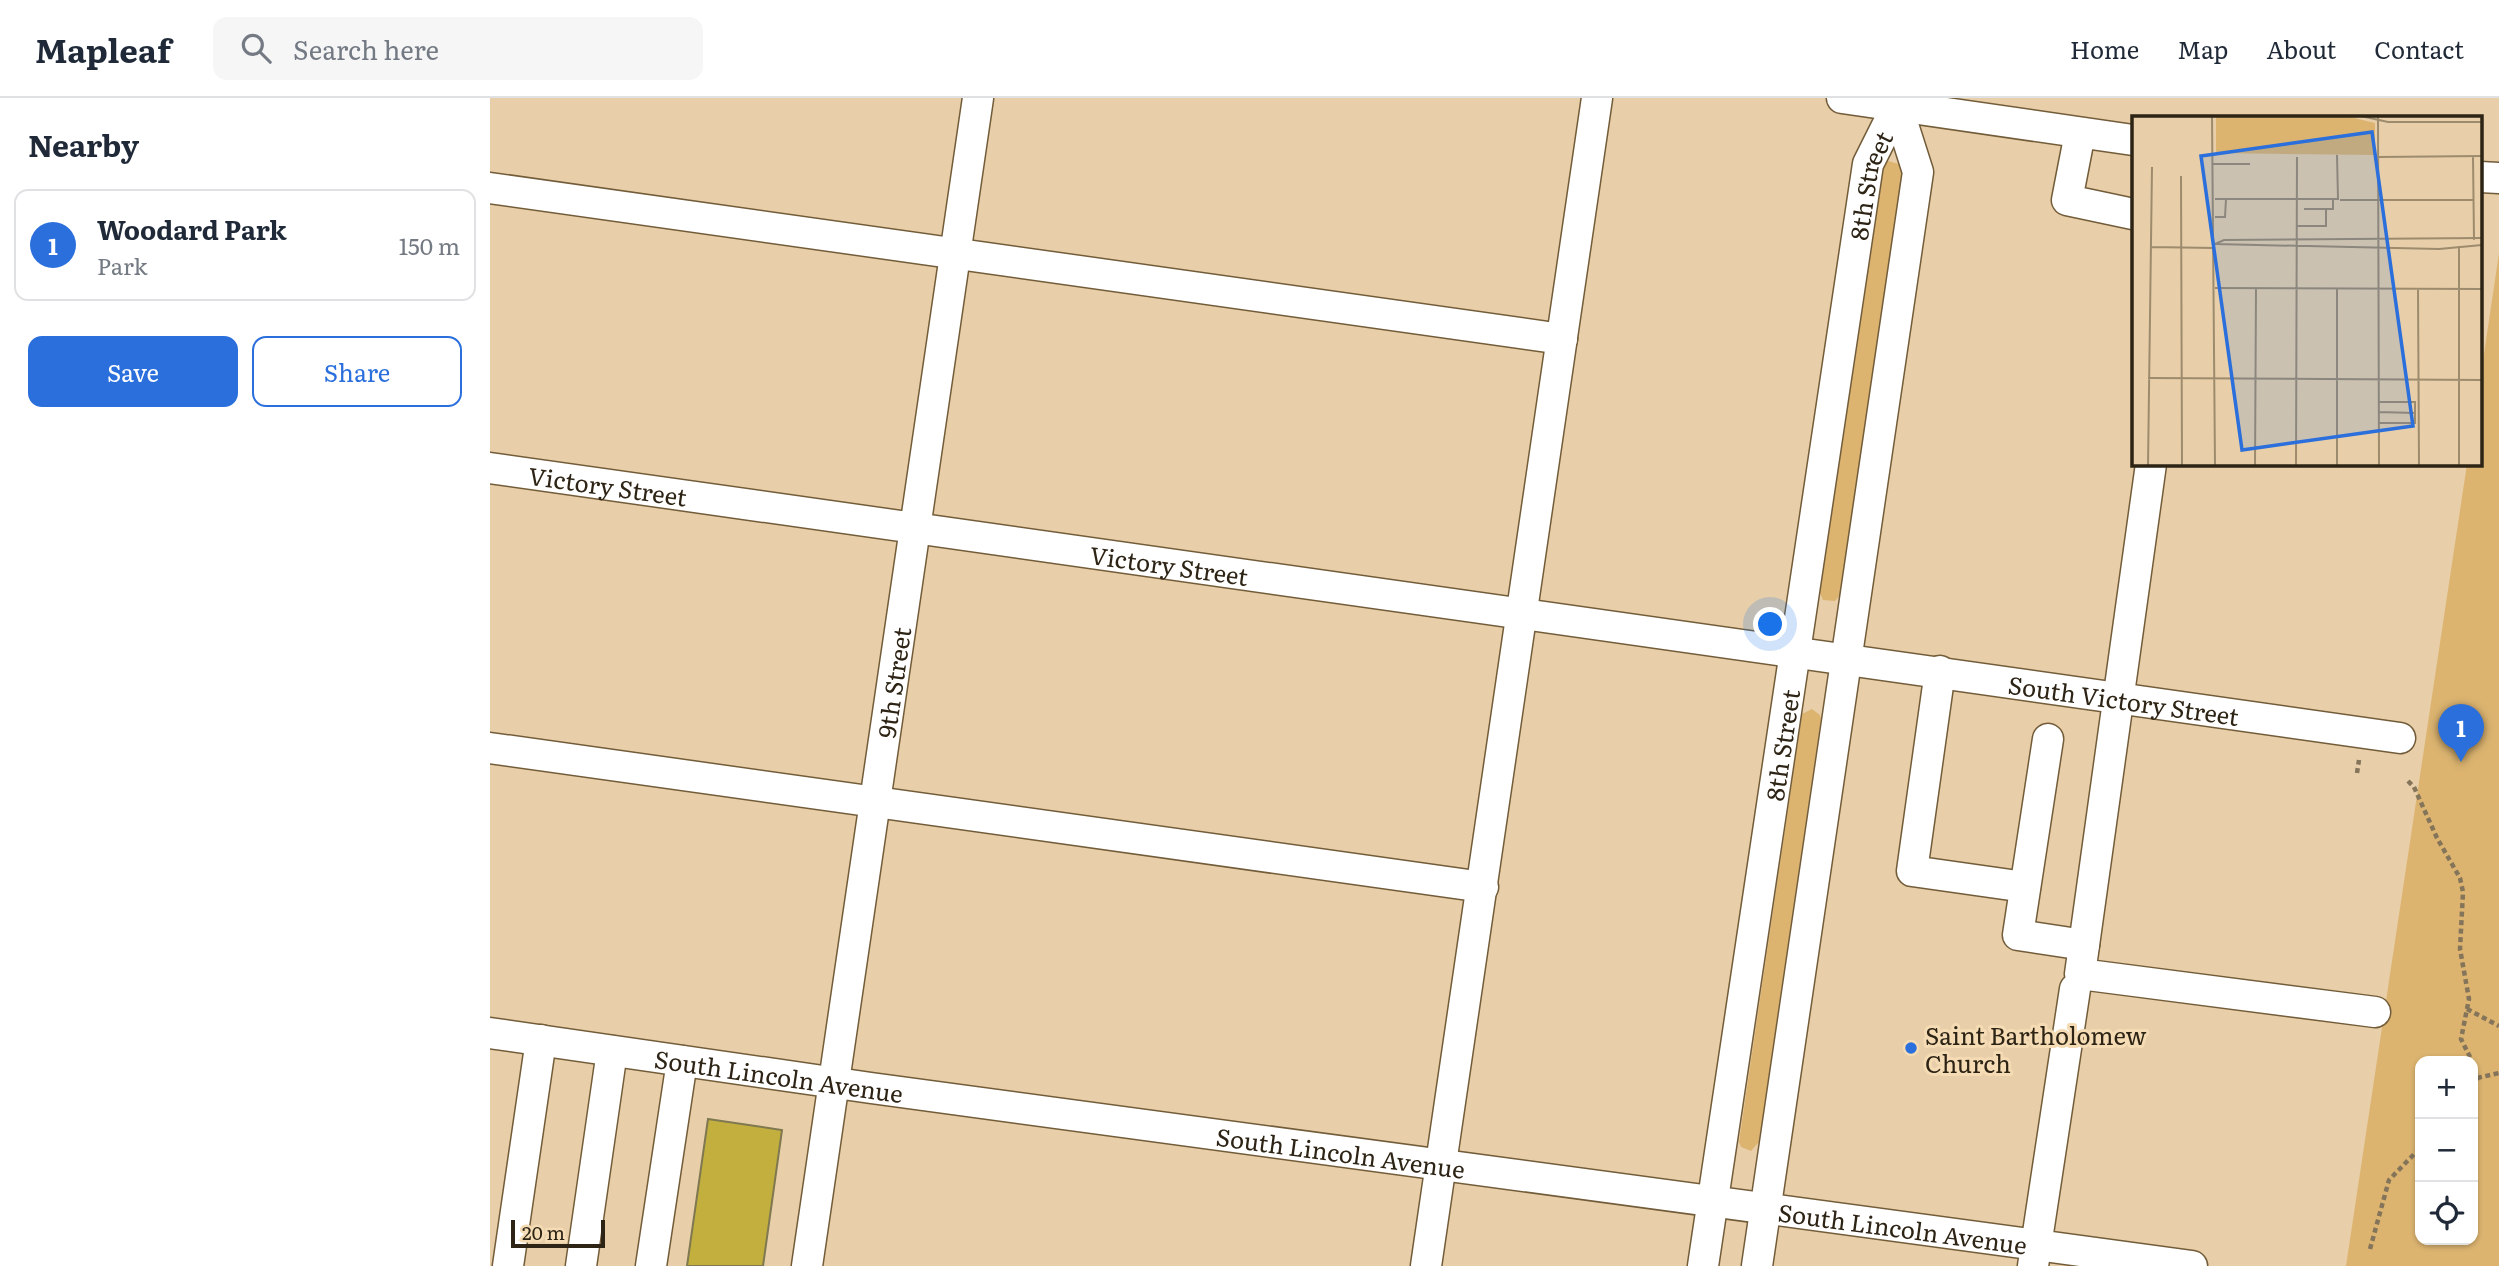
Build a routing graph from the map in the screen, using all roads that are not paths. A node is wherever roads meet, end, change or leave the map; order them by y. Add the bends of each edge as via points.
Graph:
1 (978, 98) edge
2 (1597, 98) edge
3 (1842, 98) edge
4 (1881, 102) edge
5 (2080, 133) junction
6 (2132, 141) edge
7 (490, 188) edge
8 (2132, 214) edge
9 (955, 256) junction
10 (1562, 339) junction
11 (2151, 466) edge
12 (490, 468) edge
13 (915, 527) junction
14 (1522, 613) junction
15 (1793, 651) junction
16 (1848, 659) junction
17 (1940, 671) junction
18 (2117, 696) junction
19 (2400, 738) dead end
20 (2048, 739) dead end
21 (490, 748) edge
22 (874, 801) junction
23 (1483, 887) junction
24 (2025, 887) junction
25 (2084, 945) junction
26 (2075, 989) dead end
27 (2375, 1012) dead end
28 (490, 1033) edge
29 (541, 1040) junction
30 (612, 1051) junction
31 (682, 1061) junction
32 (833, 1083) junction
33 (1441, 1164) junction
34 (1712, 1202) junction
35 (1766, 1209) junction
36 (2034, 1255) edge
37 (508, 1266) edge
38 (581, 1266) edge
39 (651, 1266) edge
40 (807, 1266) edge
41 (1426, 1266) edge
42 (1703, 1266) edge
43 (1757, 1266) edge
44 (2192, 1266) edge

1 - 9 street, 9th Street
2 - 10 street
3 - 4 street
4 - 5 street
4 - 15 street, 8th Street
4 - 16 street, 8th Street via 1918,172
5 - 6 street
5 - 8 street via 2067,200
7 - 9 street
9 - 10 street
9 - 13 street, 9th Street
10 - 14 street
11 - 18 street
12 - 13 street, Victory Street
13 - 14 street, Victory Street
13 - 22 street, 9th Street
14 - 15 street, Victory Street
14 - 23 street
15 - 16 street, Victory Street
15 - 34 street, 8th Street
16 - 17 street, South Victory Street
16 - 35 street, 8th Street
17 - 18 street, South Victory Street
17 - 24 street via 1912,871
18 - 19 street, South Victory Street
18 - 25 street
20 - 24 street
21 - 22 street
22 - 23 street
22 - 32 street, 9th Street
23 - 33 street
24 - 25 street via 2018,935
25 - 27 street via 2080,974
26 - 36 street
28 - 29 street, South Lincoln Avenue
29 - 30 street, South Lincoln Avenue
29 - 37 street
30 - 31 street, South Lincoln Avenue
30 - 38 street
31 - 32 street, South Lincoln Avenue
31 - 39 street
32 - 33 street, South Lincoln Avenue
32 - 40 street, 9th Street
33 - 34 street, South Lincoln Avenue
33 - 41 street
34 - 35 street, South Lincoln Avenue
34 - 42 street, 8th Street
35 - 36 street, South Lincoln Avenue
35 - 43 street, 8th Street
36 - 44 street, South Lincoln Avenue

